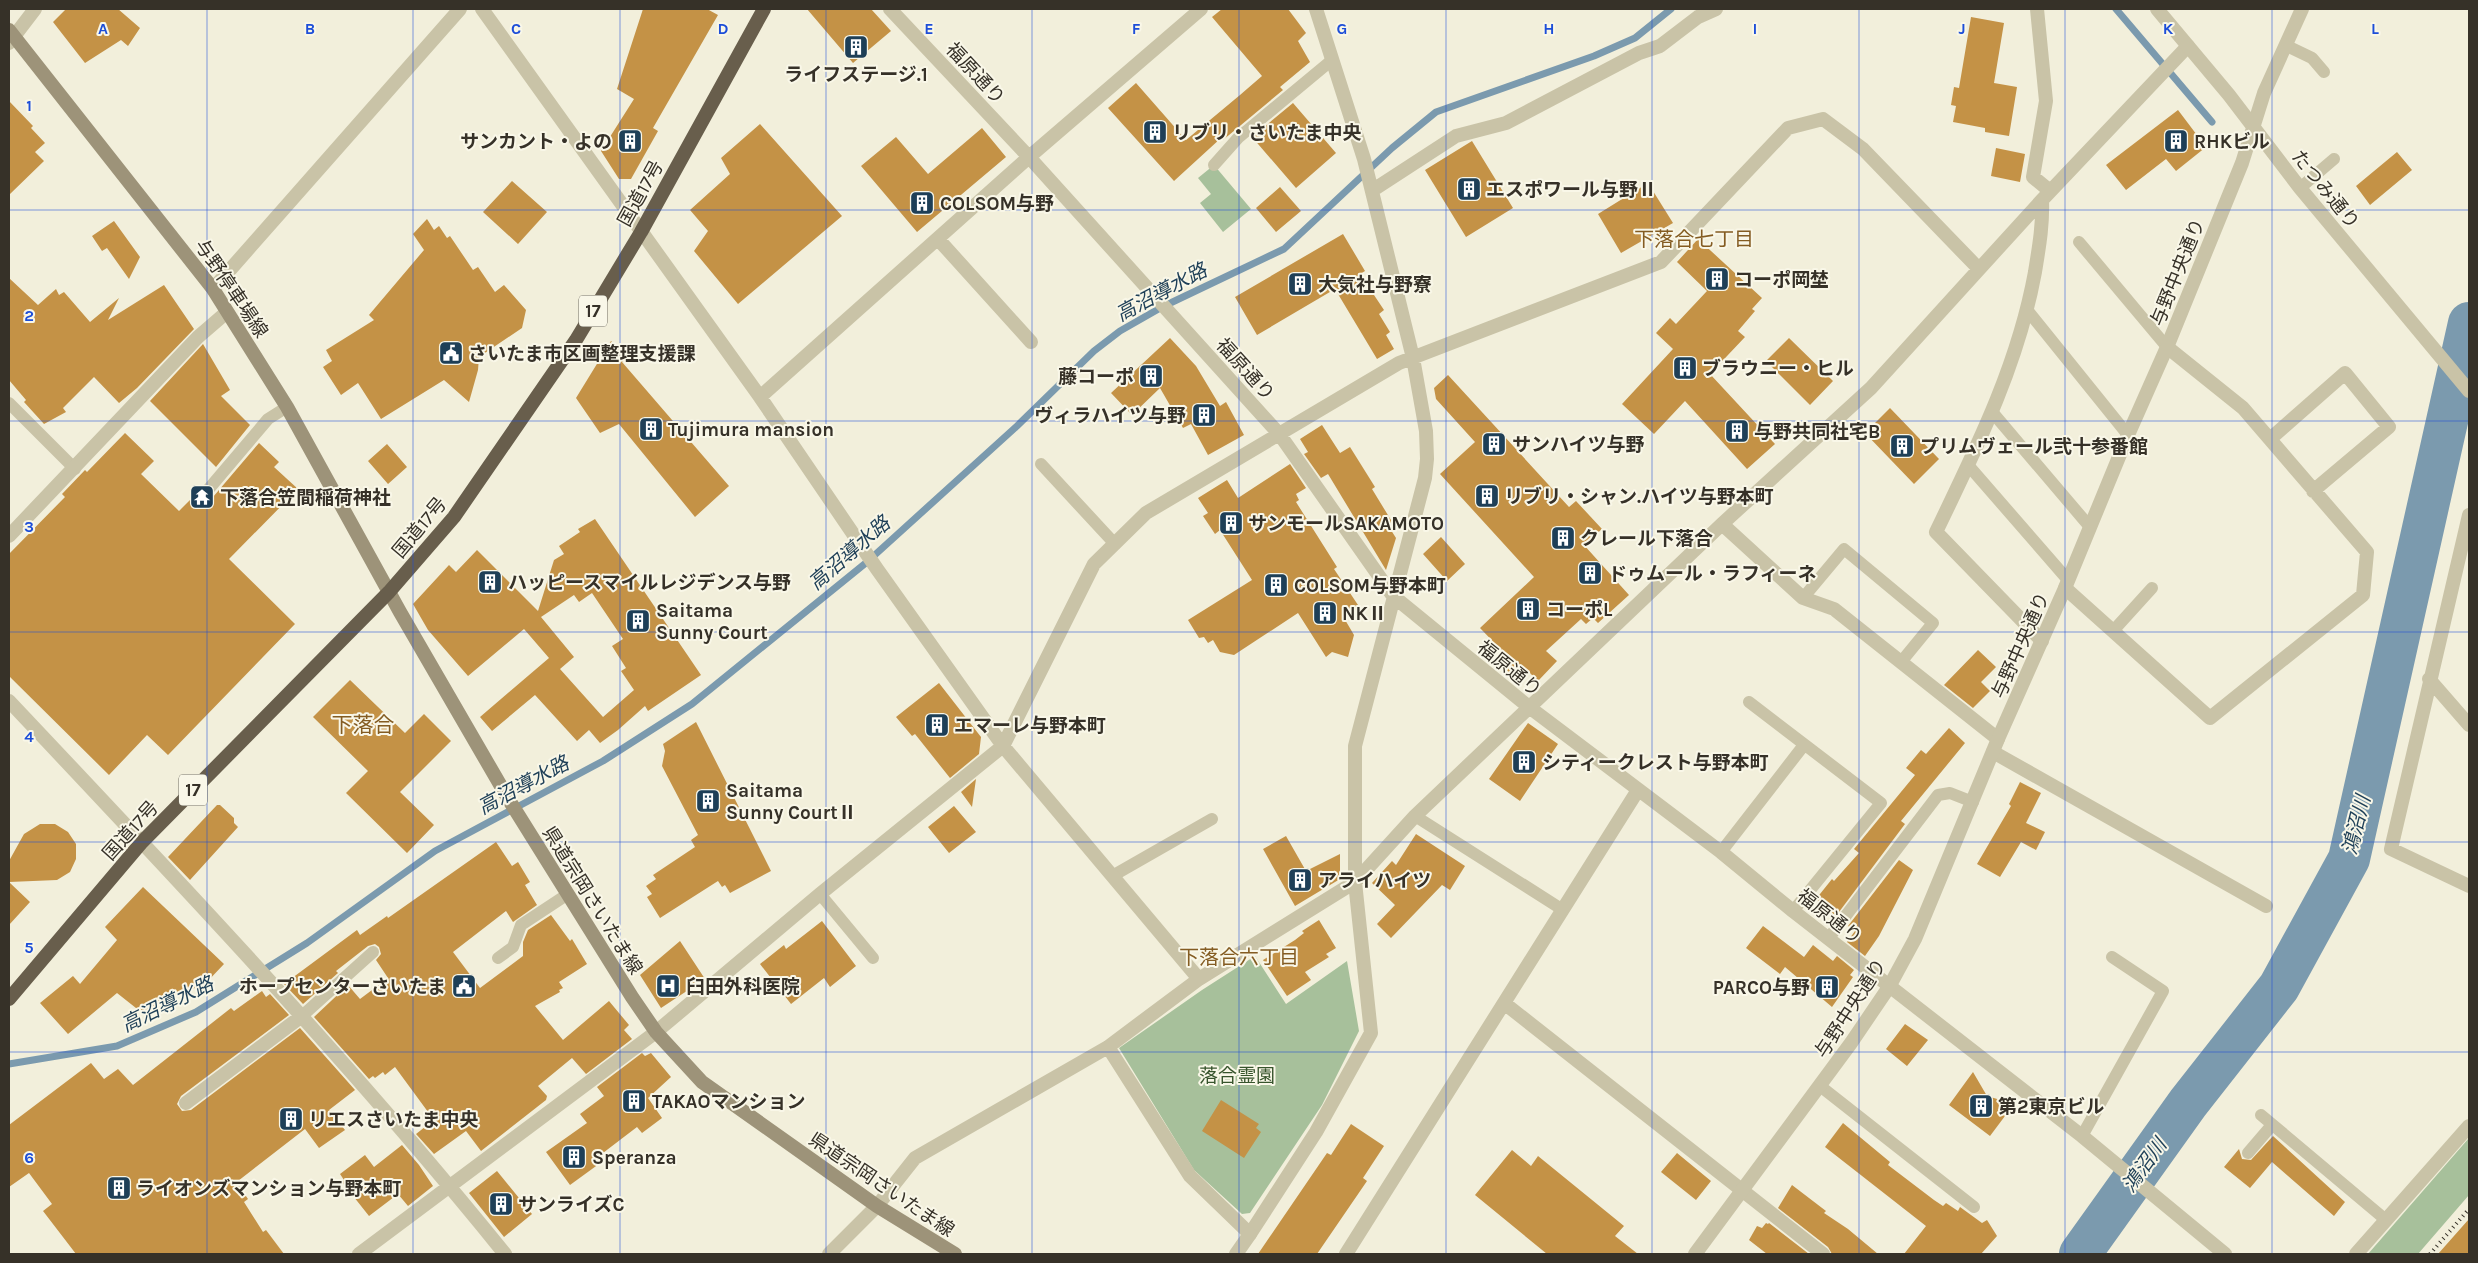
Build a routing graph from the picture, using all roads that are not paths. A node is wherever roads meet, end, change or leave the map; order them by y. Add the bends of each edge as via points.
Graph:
1 (35, 9) edge
2 (460, 9) edge
3 (482, 9) edge
4 (764, 9) edge
5 (890, 9) edge
6 (1201, 9) edge
7 (1316, 9) edge
8 (1716, 9) edge
9 (2037, 9) edge
10 (2157, 9) edge
11 (2302, 9) edge
12 (10, 37) edge
13 (2188, 46) junction
14 (2287, 46) junction
15 (1332, 60) junction
16 (2324, 72) dead end
17 (2253, 127) junction
18 (1029, 157) junction
19 (2334, 159) dead end
20 (1214, 165) dead end
21 (1372, 187) junction
22 (2300, 188) junction
23 (2046, 196) junction
24 (641, 232) junction
25 (938, 239) junction
26 (2079, 242) dead end
27 (1980, 269) junction
28 (213, 289) junction
29 (2028, 311) junction
30 (227, 312) junction
31 (1031, 342) dead end
32 (2167, 347) junction
33 (1414, 358) junction
34 (2469, 391) edge
35 (760, 397) junction
36 (9, 403) edge
37 (287, 407) junction
38 (1993, 413) junction
39 (1280, 434) junction
40 (2128, 434) junction
41 (2270, 439) junction
42 (1041, 464) dead end
43 (1968, 465) junction
44 (75, 469) junction
45 (207, 491) dead end
46 (2312, 491) junction
47 (2469, 514) edge
48 (1722, 524) junction
49 (2090, 527) junction
50 (9, 536) edge
51 (1115, 544) junction
52 (2067, 584) junction
53 (2152, 588) dead end
54 (389, 592) junction
55 (1393, 596) junction
56 (1803, 598) junction
57 (2112, 631) junction
58 (2042, 641) junction
59 (1901, 662) junction
60 (2429, 680) junction
61 (9, 701) edge
62 (1749, 702) dead end
63 (1530, 707) junction
64 (2469, 725) edge
65 (1804, 745) junction
66 (1003, 746) junction
67 (1996, 746) junction
68 (1638, 790) junction
69 (1973, 802) junction
70 (1415, 816) junction
71 (1212, 819) dead end
72 (142, 842) junction
73 (1721, 852) junction
74 (1114, 875) junction
75 (1355, 882) junction
76 (2469, 886) edge
77 (568, 894) junction
78 (820, 894) junction
79 (2266, 906) dead end
80 (1563, 910) junction
81 (1793, 911) junction
82 (1828, 939) junction
83 (373, 952) dead end
84 (2112, 957) dead end
85 (498, 958) dead end
86 (873, 958) dead end
87 (1199, 979) junction
88 (1889, 987) junction
89 (9, 999) edge
90 (1504, 1003) junction
91 (302, 1016) junction
92 (656, 1032) junction
93 (1108, 1047) junction
94 (1820, 1086) junction
95 (186, 1103) dead end
96 (2261, 1115) dead end
97 (2272, 1125) junction
98 (2469, 1126) edge
99 (2082, 1136) junction
100 (2248, 1153) dead end
101 (449, 1185) junction
102 (1743, 1192) junction
103 (877, 1206) junction
104 (1974, 1207) dead end
105 (2386, 1220) junction
106 (1250, 1234) junction
107 (359, 1254) edge
108 (504, 1254) edge
109 (829, 1254) edge
110 (955, 1254) edge
111 (1236, 1254) edge
112 (1346, 1254) edge
113 (1695, 1254) edge
114 (1822, 1254) edge
115 (2225, 1254) edge
116 (2356, 1254) edge

1 - 12 street
2 - 28 street
3 - 24 street
4 - 24 highway, 国道17号 / 17
5 - 18 street, 福原通り
6 - 18 street
7 - 15 street
8 - 21 street via 1698,16 1660,46 1640,53 1506,123 1456,136
9 - 23 street via 2046,101 2034,177
10 - 13 street, たつみ通り
11 - 14 street, 与野中央通り
12 - 28 main road, 与野停車場線
13 - 17 street, たつみ通り
13 - 23 street
14 - 16 lane via 2312,58
14 - 17 street, 与野中央通り via 2264,93
15 - 20 lane via 1238,138
15 - 21 street
17 - 22 street, たつみ通り
17 - 32 street, 与野中央通り
18 - 25 street
18 - 39 street, 福原通り
19 - 22 lane
21 - 33 street
22 - 34 street, たつみ通り
23 - 27 street
23 - 29 street
24 - 35 street
24 - 54 highway, 国道17号 / 17 via 576,340 454,517
25 - 31 street
25 - 35 street
26 - 32 lane
27 - 33 street via 1863,148 1823,119 1788,128 1661,262
27 - 48 street via 1871,388
28 - 30 main road, 与野停車場線
29 - 38 street
29 - 40 lane
30 - 37 main road, 与野停車場線
30 - 44 street via 198,337
32 - 40 street, 与野中央通り
32 - 41 street via 2243,408
33 - 39 street via 1399,363
33 - 55 street via 1427,459 1425,478
35 - 66 street
36 - 44 lane
37 - 45 lane via 268,419
37 - 54 main road, 与野停車場線
38 - 43 street
38 - 49 lane
39 - 51 street via 1146,513
39 - 55 street, 福原通り
40 - 49 street, 与野中央通り
41 - 46 street
41 - 46 street via 2346,373 2389,427
42 - 51 lane
43 - 52 lane
43 - 58 street via 1936,532
44 - 50 street
46 - 57 street via 2367,552 2363,595 2210,718
47 - 60 street
48 - 56 street
48 - 63 street
49 - 52 street, 与野中央通り
51 - 66 street via 1094,564
52 - 57 street
52 - 58 street, 与野中央通り
53 - 57 lane
54 - 72 highway, 国道17号 / 17
54 - 77 main road, 県道宗岡さいたま線 via 509,800
55 - 63 street, 福原通り
55 - 75 street via 1355,746
56 - 59 street via 1834,609
56 - 59 lane via 1844,550 1933,623
58 - 67 street, 与野中央通り
59 - 67 street
60 - 64 street
60 - 76 street via 2391,849
61 - 72 street
62 - 65 lane
63 - 68 street, 福原通り
63 - 70 street
65 - 73 lane
65 - 81 lane via 1881,803
66 - 74 street
66 - 78 street
67 - 69 street, 与野中央通り
67 - 79 street
68 - 73 street, 福原通り
68 - 80 street
69 - 82 lane via 1950,793 1938,795
69 - 88 street, 与野中央通り via 1915,939
70 - 75 street
70 - 80 lane
71 - 74 lane
72 - 89 highway, 国道17号 / 17
72 - 91 street
73 - 81 street, 福原通り
74 - 87 street
75 - 87 street
75 - 106 street via 1372,1033 1316,1132
77 - 85 lane via 521,925 512,947
77 - 92 main road, 県道宗岡さいたま線
78 - 86 lane
78 - 92 street
80 - 90 street
81 - 82 street, 福原通り
82 - 88 street, 福原通り
83 - 91 lane
84 - 99 lane via 2163,991
87 - 93 street
88 - 94 street, 与野中央通り
88 - 99 street, 福原通り
90 - 102 street
90 - 112 street
91 - 95 street
91 - 101 street
92 - 101 street
92 - 103 main road, 県道宗岡さいたま線 via 702,1082
93 - 103 street via 915,1158
93 - 106 street via 1190,1176
94 - 102 street, 与野中央通り
94 - 104 lane
96 - 97 lane
97 - 100 lane
97 - 105 lane
98 - 105 street
99 - 115 street, 福原通り
101 - 107 street
101 - 108 street
102 - 113 street, 与野中央通り
102 - 114 street
103 - 109 street
103 - 110 main road, 県道宗岡さいたま線
105 - 116 street
106 - 111 street

